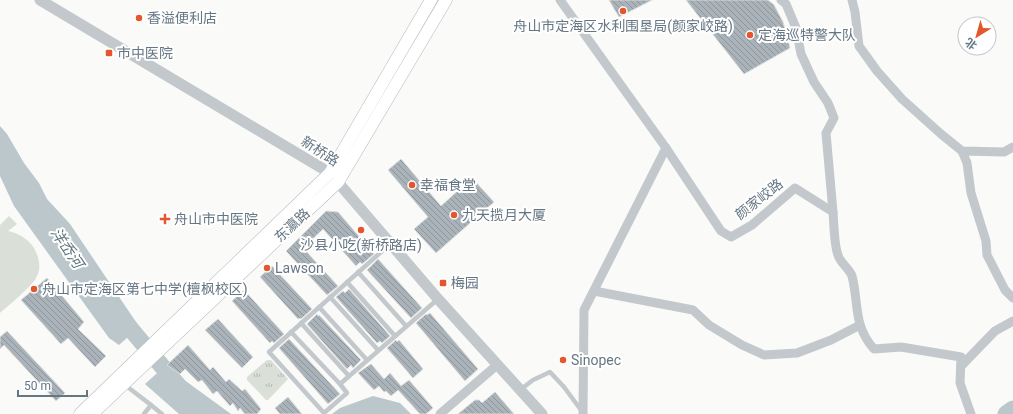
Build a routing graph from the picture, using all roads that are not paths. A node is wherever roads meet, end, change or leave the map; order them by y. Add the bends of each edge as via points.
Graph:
1 (40, 0) edge
2 (431, 0) edge
3 (446, 0) edge
4 (560, 0) edge
5 (781, 0) edge
6 (852, 0) edge
7 (1013, 147) edge
8 (666, 148) junction
9 (962, 151) junction
10 (334, 177) junction
11 (832, 212) junction
12 (390, 244) junction
13 (358, 272) junction
14 (347, 282) junction
15 (594, 291) junction
16 (330, 297) junction
17 (1013, 298) edge
18 (438, 299) junction
19 (319, 307) junction
20 (1013, 321) edge
21 (301, 323) junction
22 (860, 325) junction
23 (406, 326) junction
24 (292, 332) junction
25 (395, 336) junction
26 (378, 350) junction
27 (367, 360) junction
28 (497, 364) junction
29 (961, 366) junction
30 (349, 376) junction
31 (127, 377) junction
32 (340, 384) junction
33 (520, 390) junction
34 (151, 405) junction
35 (80, 414) edge
36 (92, 414) edge
37 (144, 414) edge
38 (162, 414) edge
39 (440, 414) edge
40 (542, 414) edge
41 (583, 414) edge
42 (971, 414) edge

1 - 10 street, 新桥路
2 - 10 main road, 东瀛路
3 - 10 main road, 东瀛路
4 - 8 street, 颜家峧路
5 - 11 street via 786,4 796,28 801,54 834,118 826,133
6 - 9 street via 859,46 872,65 902,99
7 - 9 street via 1004,152
8 - 11 street, 颜家峧路 via 721,231 730,237 752,225 795,188
8 - 15 street
9 - 17 street via 967,163 971,193 986,241 986,255 1005,290
10 - 12 street, 新桥路
10 - 31 main road, 东瀛路
11 - 22 street via 838,256 851,273
12 - 13 lane
12 - 18 street, 新桥路
13 - 14 lane
13 - 23 lane
14 - 16 lane
14 - 25 lane
15 - 22 street via 693,310 709,324 742,345 764,355 797,353
15 - 41 street via 584,310
16 - 19 lane
16 - 26 lane
18 - 23 lane
18 - 28 street, 新桥路
19 - 21 lane
19 - 27 lane
20 - 29 street via 996,331
21 - 24 lane
21 - 30 lane
22 - 29 street via 867,341 874,348 901,347 961,357
23 - 25 lane
24 - 32 lane
24 - 32 lane via 269,352 324,413 347,393
25 - 26 lane
26 - 27 lane
27 - 30 lane
28 - 33 street, 新桥路
28 - 39 street
29 - 42 street via 960,383
30 - 32 lane
31 - 34 lane
31 - 35 main road, 东瀛路
31 - 36 main road, 东瀛路
33 - 40 street, 新桥路
33 - 41 lane via 550,372
34 - 37 lane
34 - 38 lane

